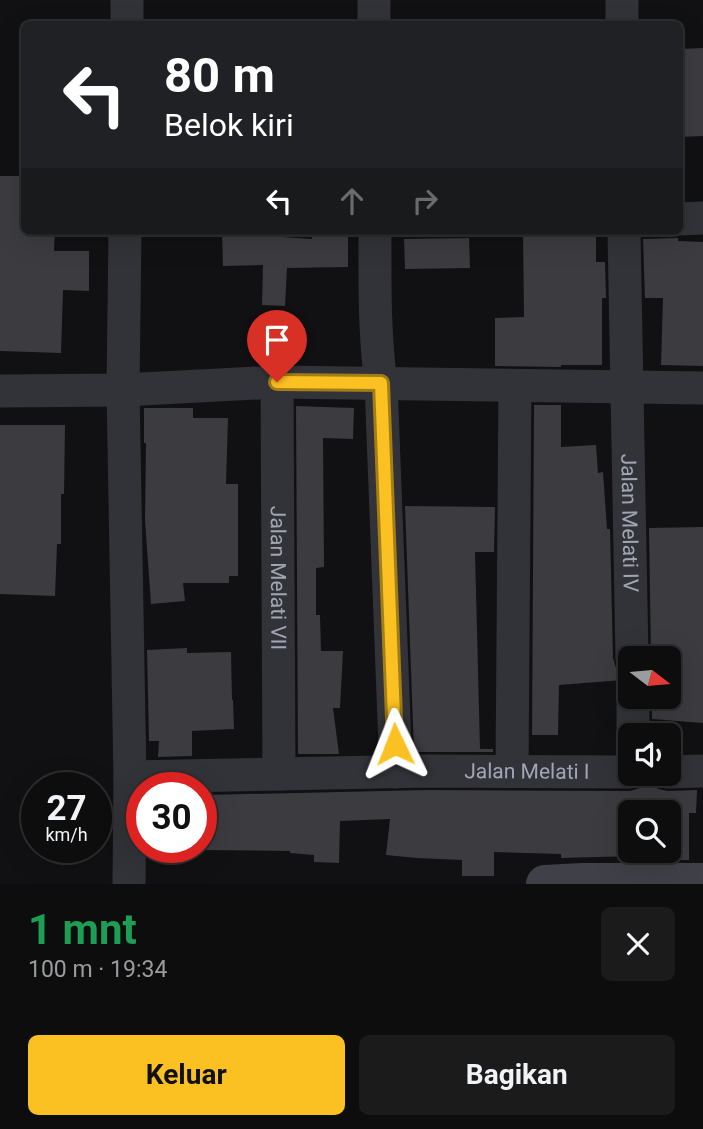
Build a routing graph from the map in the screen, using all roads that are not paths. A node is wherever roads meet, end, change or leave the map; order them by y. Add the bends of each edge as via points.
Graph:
1 (127, 0) edge
2 (374, 0) edge
3 (622, 0) edge
4 (127, 21) edge
5 (374, 21) edge
6 (622, 21) edge
7 (703, 218) edge
8 (683, 219) edge
9 (125, 235) edge
10 (375, 235) edge
11 (624, 235) edge
12 (277, 382) junction
13 (381, 383) junction
14 (515, 386) junction
15 (627, 387) junction
16 (703, 388) edge
17 (123, 390) junction
18 (0, 391) edge
19 (632, 646) edge
20 (512, 771) junction
21 (703, 771) edge
22 (130, 772) edge
23 (396, 772) junction
24 (618, 772) edge
25 (681, 772) edge
26 (279, 774) junction
27 (217, 775) edge
28 (129, 863) edge
29 (703, 882) edge
30 (129, 884) edge
31 (545, 884) edge

1 - 4 street
2 - 5 street
3 - 6 street
7 - 8 street
9 - 17 street
10 - 13 street
11 - 15 street, Jalan Melati IV
12 - 13 street
12 - 17 street
12 - 26 street, Jalan Melati VII
13 - 14 street
13 - 23 street
14 - 15 street
14 - 20 street
15 - 16 street
15 - 19 street, Jalan Melati IV
17 - 18 street
17 - 22 street
20 - 23 street, Jalan Melati I
20 - 24 street, Jalan Melati I
21 - 25 street
23 - 26 street, Jalan Melati I
26 - 27 street, Jalan Melati I
28 - 30 street
29 - 31 street

